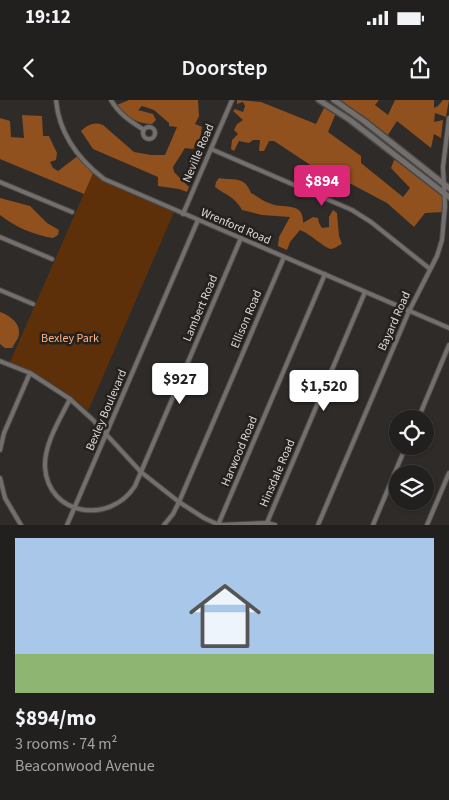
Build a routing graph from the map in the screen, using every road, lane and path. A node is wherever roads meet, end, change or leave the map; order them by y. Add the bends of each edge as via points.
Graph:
1 (56, 100) edge
2 (111, 100) edge
3 (232, 100) edge
4 (319, 100) edge
5 (334, 100) edge
6 (449, 118) edge
7 (144, 130) dead end
8 (211, 149) junction
9 (0, 182) edge
10 (446, 183) edge
11 (449, 188) edge
12 (444, 193) junction
13 (449, 197) edge
14 (72, 212) dead end
15 (183, 214) junction
16 (198, 220) junction
17 (0, 237) edge
18 (242, 238) junction
19 (284, 257) junction
20 (52, 259) dead end
21 (430, 269) junction
22 (325, 274) junction
23 (0, 290) edge
24 (366, 292) junction
25 (34, 304) dead end
26 (408, 311) junction
27 (449, 328) edge
28 (449, 345) edge
29 (0, 361) edge
30 (30, 373) junction
31 (70, 399) junction
32 (422, 410) edge
33 (2, 432) edge
34 (106, 435) junction
35 (0, 450) edge
36 (402, 455) edge
37 (141, 472) junction
38 (449, 472) edge
39 (0, 478) edge
40 (1, 489) edge
41 (179, 502) junction
42 (74, 508) junction
43 (266, 524) edge
44 (21, 525) edge
45 (67, 525) edge
46 (164, 525) edge
47 (218, 525) edge
48 (275, 525) edge
49 (318, 525) edge
50 (373, 525) edge
51 (427, 525) edge

1 - 15 street, Wrenford Road via 62,129 70,145 92,170 114,184
2 - 7 street via 117,110
3 - 8 street, Neville Road
4 - 12 street
5 - 10 street
6 - 10 street, Bayard Road via 444,151
8 - 15 street, Neville Road
8 - 21 street via 352,210
9 - 14 street
10 - 11 street
10 - 12 street, Bayard Road
12 - 13 street
12 - 21 street, Bayard Road via 442,240
15 - 16 street, Wrenford Road
16 - 18 street, Wrenford Road
16 - 34 street, Bexley Boulevard
17 - 20 street
18 - 19 street, Wrenford Road
18 - 37 street, Lambert Road
19 - 22 street, Wrenford Road
19 - 41 street, Ellison Road
21 - 26 street, Bayard Road
22 - 24 street, Wrenford Road
22 - 47 street, Harwood Road
23 - 25 street
24 - 26 street, Wrenford Road
24 - 43 street, Hinsdale Road
26 - 27 street, Wrenford Road
26 - 49 street, Bayard Road
28 - 32 street
29 - 30 street
30 - 31 street
30 - 33 street
31 - 34 street
31 - 42 street via 47,450 45,468 56,494
33 - 35 street
34 - 37 street
34 - 42 street, Bexley Boulevard
36 - 50 street
37 - 41 street
37 - 42 street, Lambert Road via 132,491 108,510 93,512
38 - 51 street
39 - 40 street
40 - 44 street
41 - 46 street, Ellison Road
41 - 47 street
42 - 45 street, Bexley Boulevard
43 - 47 street
43 - 48 street

